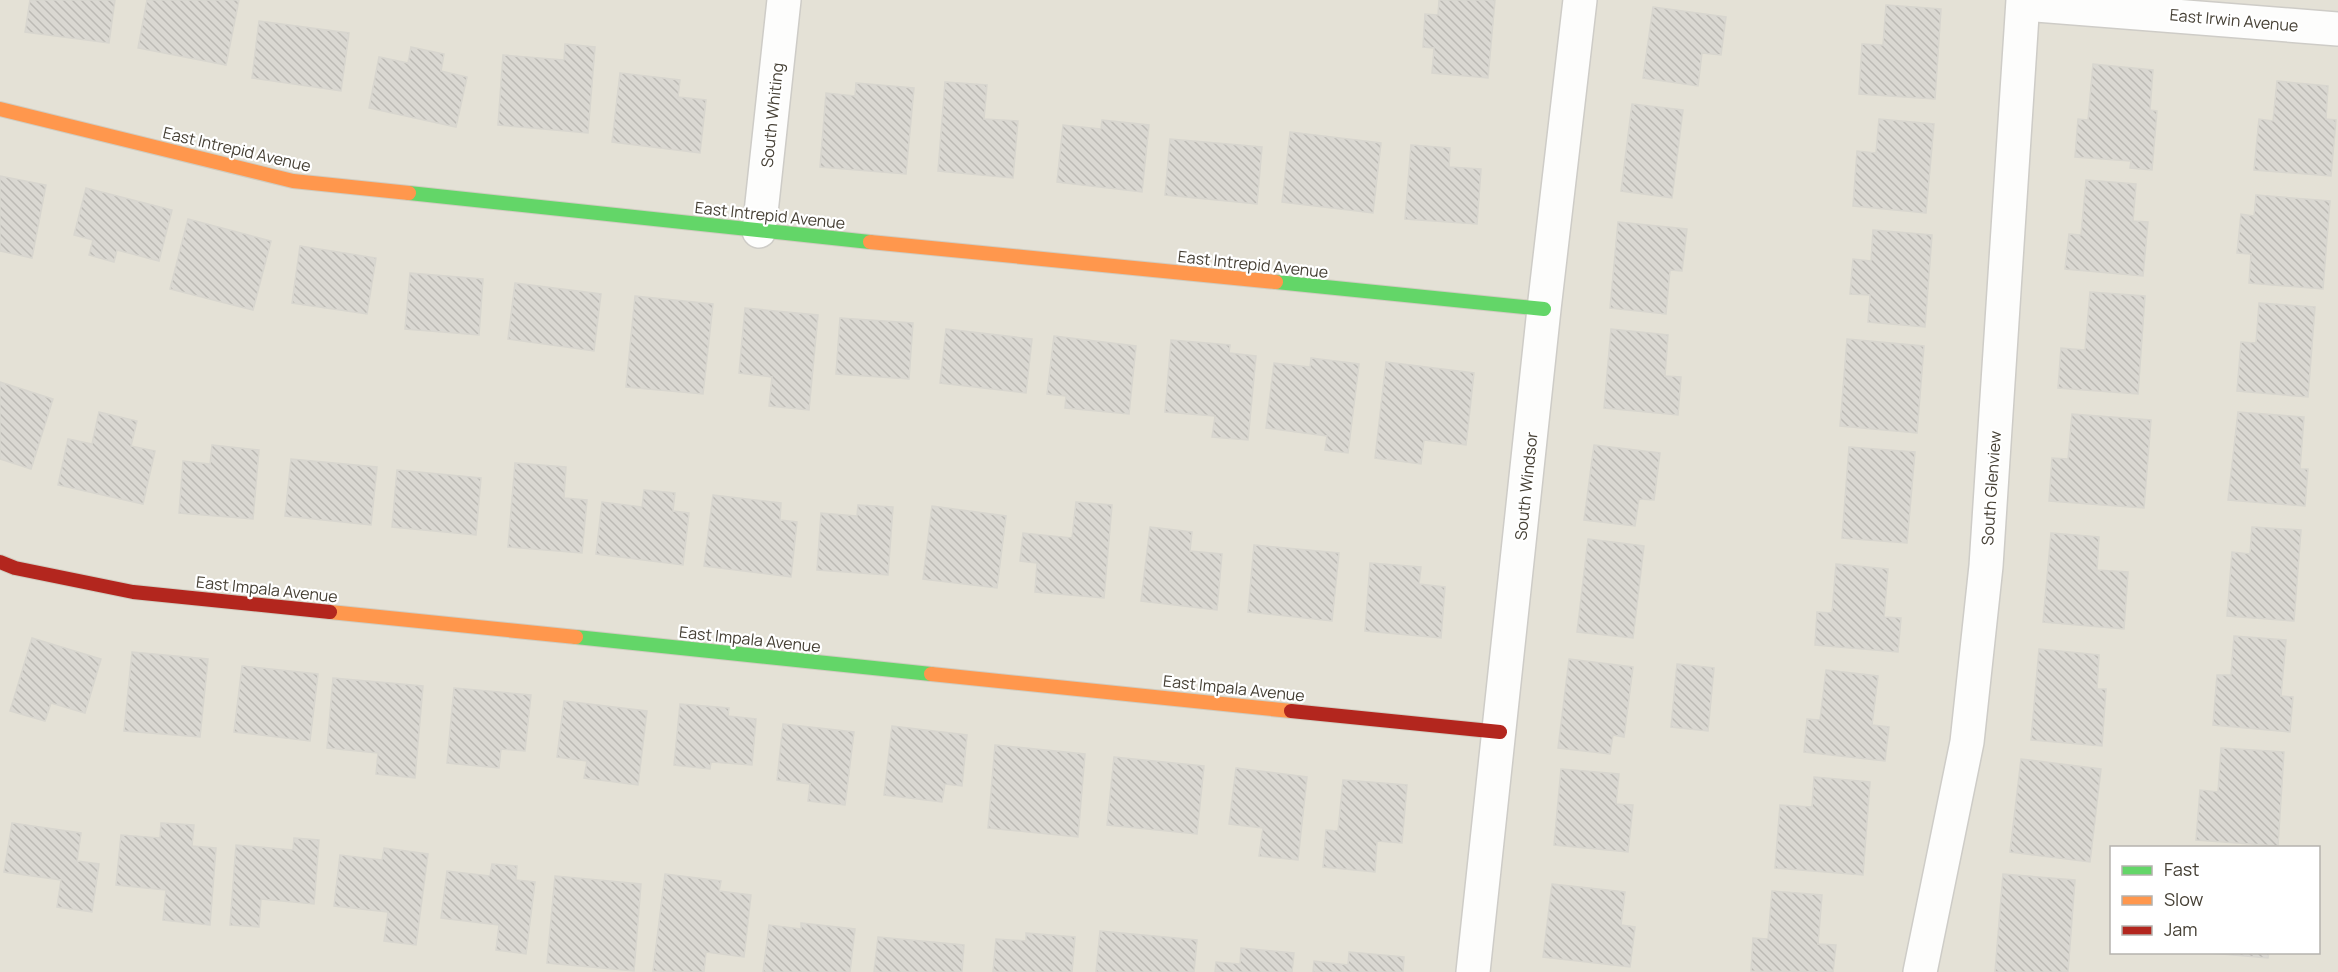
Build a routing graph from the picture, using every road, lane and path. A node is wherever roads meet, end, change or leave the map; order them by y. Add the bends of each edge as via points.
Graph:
1 (784, 0) edge
2 (1580, 0) edge
3 (2023, 2) edge
4 (2338, 29) edge
5 (0, 109) edge
6 (759, 231) junction
7 (1544, 309) junction
8 (0, 562) edge
9 (1500, 732) junction
10 (1473, 972) edge
11 (1920, 972) edge

1 - 6 street, South Whiting
2 - 7 street, South Windsor
3 - 4 street, East Irwin Avenue
3 - 11 street, South Glenview via 1986,566 1969,730
5 - 6 street, East Intrepid Avenue via 293,181
6 - 7 street, East Intrepid Avenue
7 - 9 street, South Windsor
8 - 9 street, East Impala Avenue via 133,592
9 - 10 street, South Windsor

